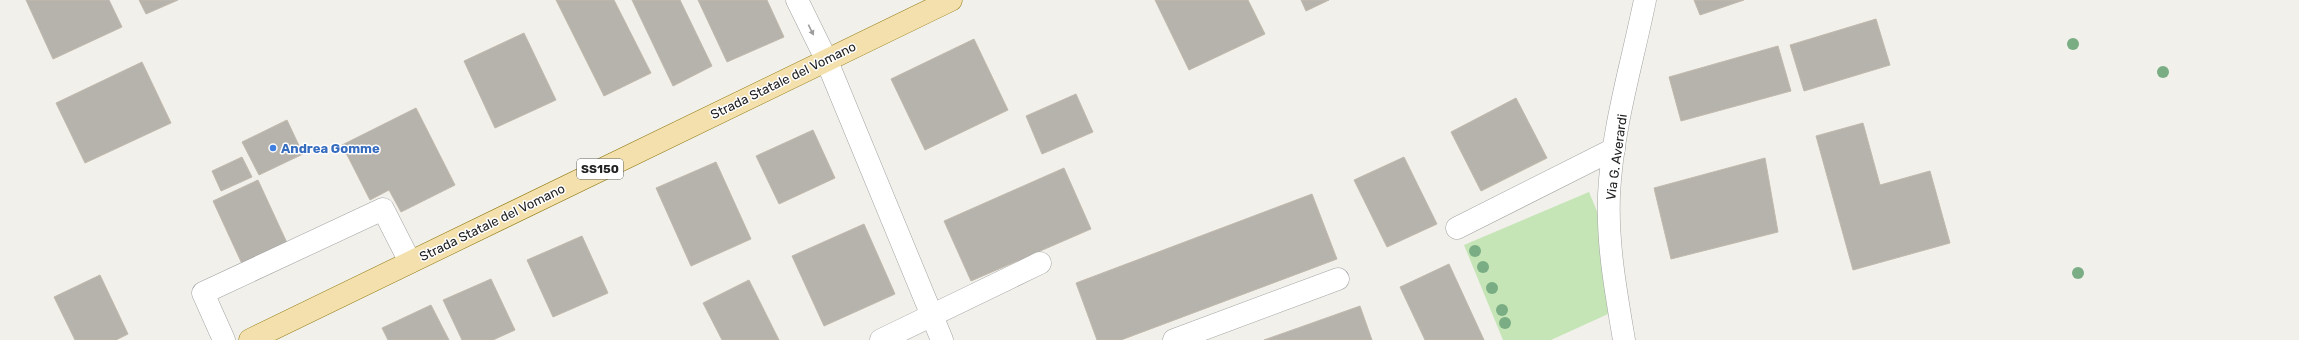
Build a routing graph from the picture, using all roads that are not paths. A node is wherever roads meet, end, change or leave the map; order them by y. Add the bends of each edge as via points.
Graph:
1 (797, 0) edge
2 (951, 0) edge
3 (1645, 0) edge
4 (826, 59) junction
5 (1614, 149) junction
6 (1457, 228) dead end
7 (410, 262) junction
8 (1040, 263) dead end
9 (1338, 279) dead end
10 (933, 314) junction
11 (224, 340) edge
12 (250, 340) edge
13 (881, 340) edge
14 (942, 340) edge
15 (1174, 340) edge
16 (1624, 340) edge

1 -> 4 street
2 - 4 main road, Strada Statale del Vomano / SS150
3 - 5 street, Via G. Averardi
4 - 7 main road, Strada Statale del Vomano / SS150
4 - 10 street
5 - 6 street
5 - 16 street, Via G. Averardi via 1609,224
7 - 11 street via 383,209 203,293
7 - 12 main road, Strada Statale del Vomano / SS150
8 - 10 street
9 - 15 street
10 - 13 street
10 - 14 street

